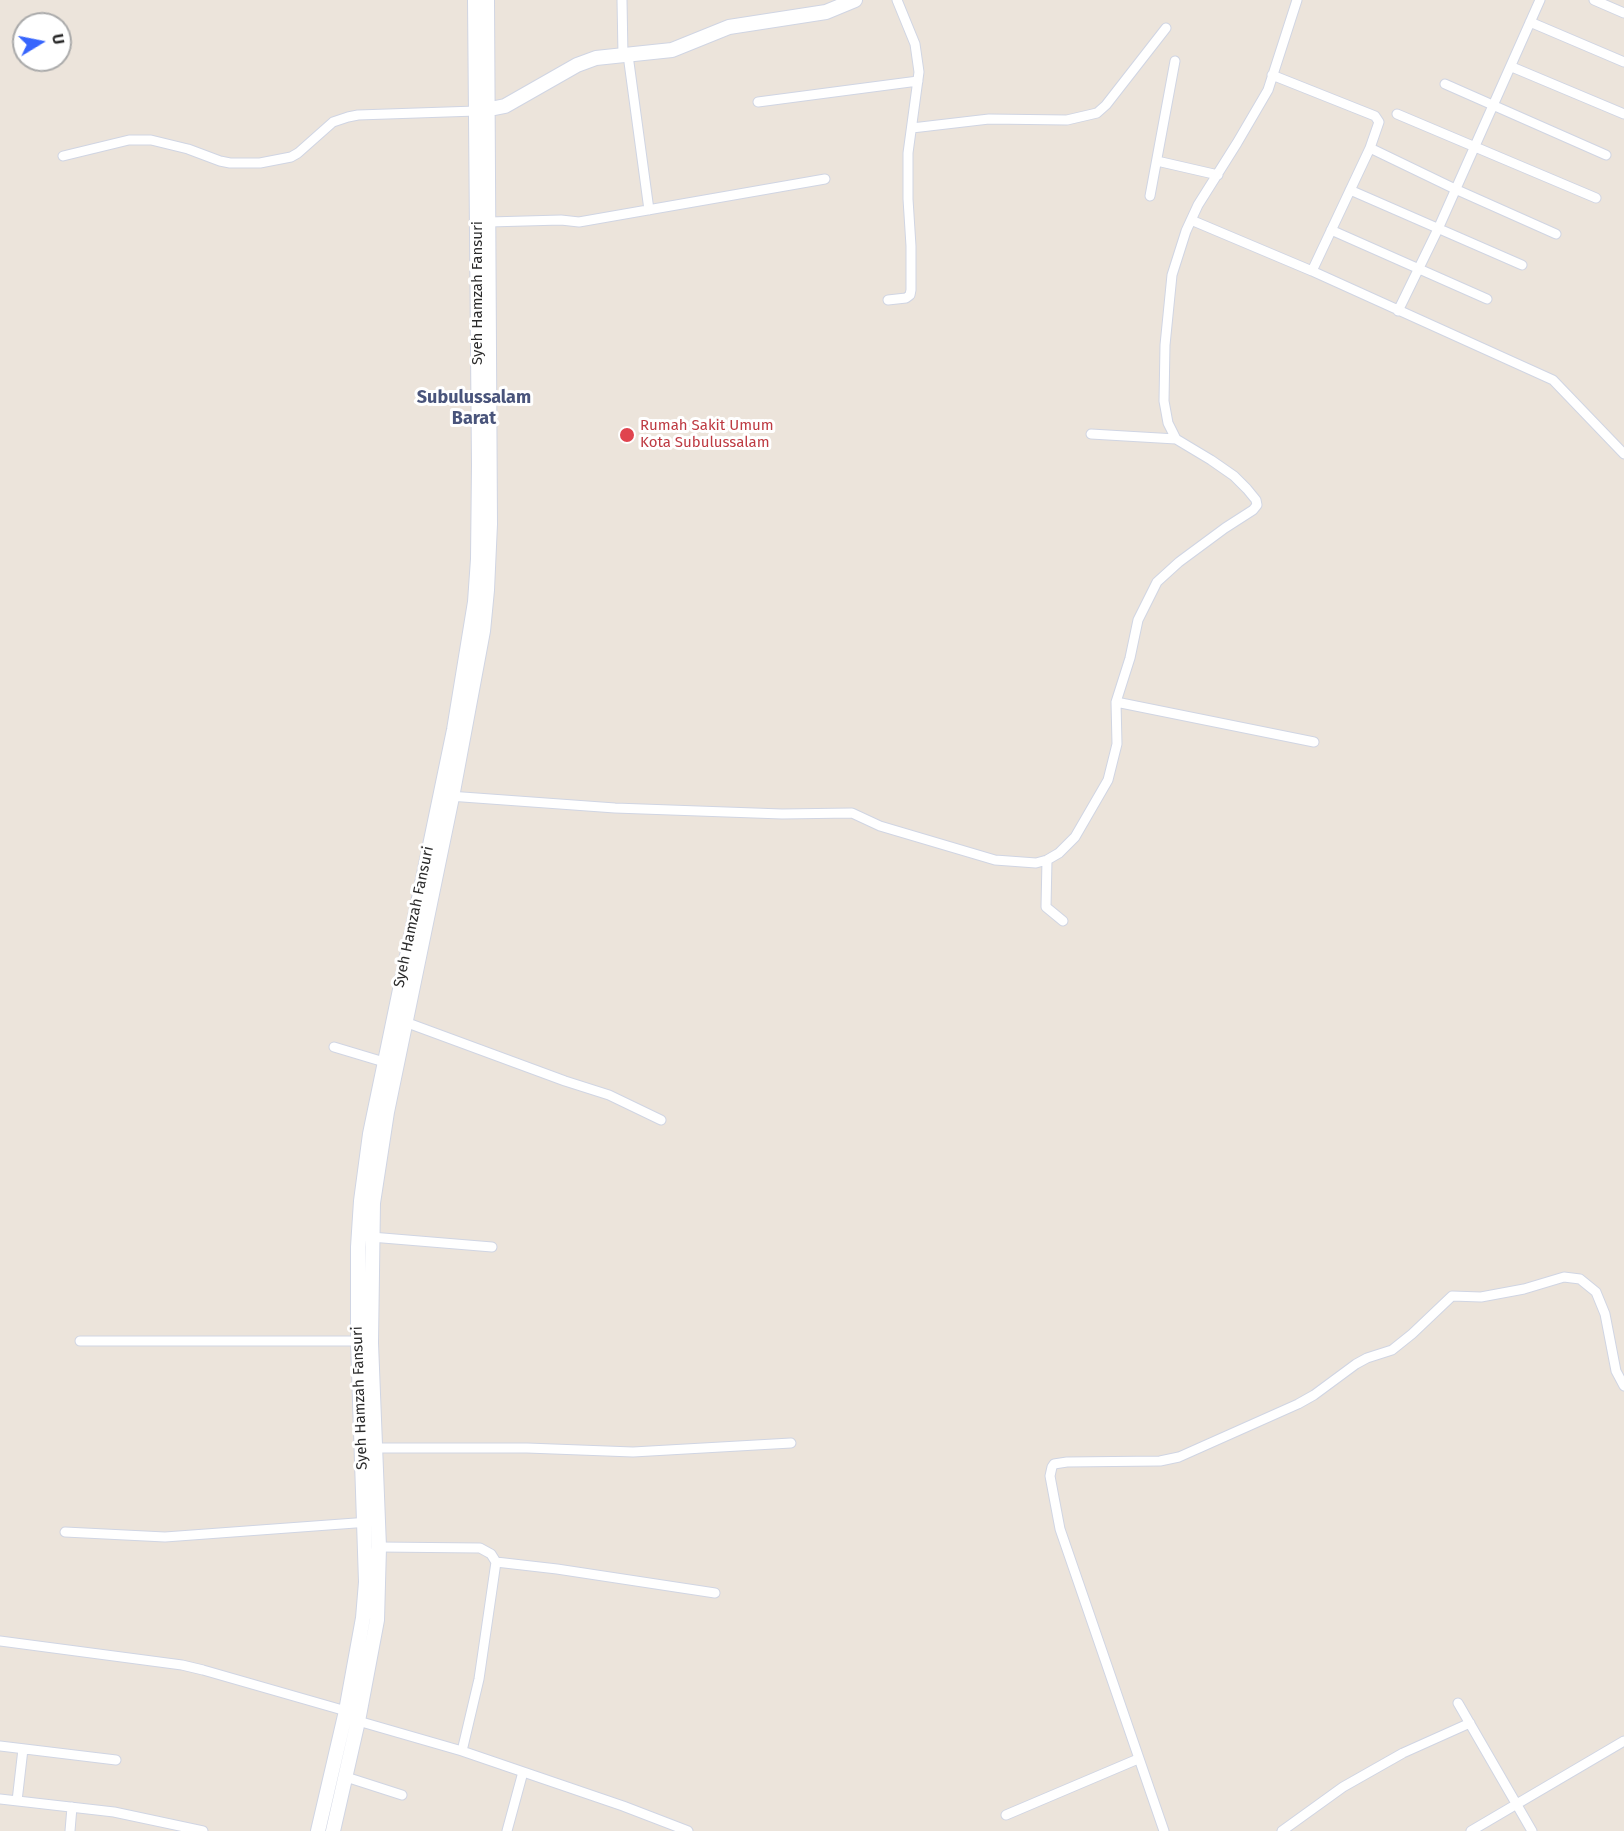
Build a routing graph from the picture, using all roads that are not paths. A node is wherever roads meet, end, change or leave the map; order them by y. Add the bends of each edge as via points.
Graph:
1 (475, 0) edge
2 (487, 0) edge
3 (622, 0) edge
4 (855, 0) edge
5 (897, 0) edge
6 (1297, 0) edge
7 (1540, 0) edge
8 (1594, 0) edge
9 (1624, 13) edge
10 (1530, 22) junction
11 (1166, 28) dead end
12 (625, 55) junction
13 (1175, 61) dead end
14 (1624, 62) edge
15 (1512, 67) junction
16 (1272, 75) junction
17 (918, 81) junction
18 (1445, 84) dead end
19 (758, 102) dead end
20 (1493, 106) junction
21 (482, 110) junction
22 (1397, 114) dead end
23 (1624, 114) edge
24 (912, 128) junction
25 (1474, 147) junction
26 (1370, 148) junction
27 (1606, 155) dead end
28 (63, 156) dead end
29 (1157, 161) junction
30 (1218, 175) junction
31 (825, 179) dead end
32 (1350, 189) junction
33 (1455, 189) junction
34 (1150, 196) dead end
35 (1596, 198) dead end
36 (649, 210) junction
37 (1191, 220) junction
38 (489, 222) junction
39 (1438, 229) junction
40 (1331, 230) junction
41 (1556, 234) dead end
42 (1522, 265) dead end
43 (1419, 269) junction
44 (1312, 271) junction
45 (1487, 299) dead end
46 (888, 300) dead end
47 (1398, 311) junction
48 (1091, 434) dead end
49 (1176, 439) junction
50 (1624, 454) edge
51 (483, 561) junction
52 (1116, 702) junction
53 (1314, 742) dead end
54 (446, 795) junction
55 (1047, 860) junction
56 (1063, 921) dead end
57 (405, 1022) junction
58 (334, 1047) dead end
59 (384, 1062) junction
60 (661, 1120) dead end
61 (371, 1237) junction
62 (492, 1247) dead end
63 (364, 1264) junction
64 (80, 1341) dead end
65 (358, 1341) junction
66 (1624, 1386) edge
67 (790, 1443) dead end
68 (375, 1448) junction
69 (370, 1522) junction
70 (66, 1532) dead end
71 (379, 1547) junction
72 (496, 1562) junction
73 (715, 1593) dead end
74 (0, 1641) edge
75 (1458, 1703) dead end
76 (346, 1711) junction
77 (358, 1721) junction
78 (1470, 1723) junction
79 (1624, 1741) edge
80 (0, 1746) edge
81 (23, 1749) junction
82 (462, 1751) junction
83 (1138, 1759) junction
84 (116, 1760) dead end
85 (523, 1772) junction
86 (346, 1778) junction
87 (402, 1795) dead end
88 (0, 1799) edge
89 (17, 1801) junction
90 (1516, 1804) junction
91 (72, 1808) junction
92 (1006, 1815) dead end
93 (664, 1827) edge
94 (188, 1829) edge
95 (70, 1831) edge
96 (203, 1831) edge
97 (318, 1831) edge
98 (333, 1831) edge
99 (507, 1831) edge
100 (688, 1831) edge
101 (1164, 1831) edge
102 (1282, 1831) edge
103 (1471, 1831) edge
104 (1532, 1831) edge

1 - 21 main road, Syeh Hamzah Fansuri
2 - 21 main road, Syeh Hamzah Fansuri
3 - 12 street
4 - 12 main road via 826,12 729,27 672,50
5 - 17 street via 915,44
6 - 16 street
7 - 10 street
8 - 9 street
10 - 14 street
10 - 15 street
11 - 24 street via 1106,105 1090,116 1052,121 989,119
12 - 21 main road via 586,61 505,106
12 - 36 street
13 - 29 street
15 - 20 street
15 - 23 street
16 - 26 street via 1375,116 1379,124
16 - 30 street via 1261,102
17 - 19 street
17 - 24 street
18 - 20 street
20 - 25 street
20 - 27 street
21 - 28 street via 348,117 333,122 291,157 260,163 220,161 151,140 129,140
21 - 38 main road, Syeh Hamzah Fansuri
21 - 51 main road, Syeh Hamzah Fansuri via 478,265
22 - 25 street
24 - 46 street via 908,199 911,290 906,298
25 - 33 street
25 - 35 street
26 - 32 street
26 - 33 street
29 - 30 street
29 - 34 street
30 - 37 street
31 - 36 street
32 - 39 street
32 - 40 street
33 - 39 street
33 - 41 street
36 - 38 street via 579,222
37 - 44 street
37 - 49 street via 1172,275 1165,345 1164,401
38 - 51 main road, Syeh Hamzah Fansuri via 490,513
39 - 42 street
39 - 43 street
40 - 43 street
40 - 44 street
43 - 45 street
43 - 47 street
44 - 47 street
47 - 50 street via 1553,380
48 - 49 street
49 - 52 street via 1234,476 1257,505 1157,582 1138,620
51 - 54 main road, Syeh Hamzah Fansuri via 483,631
52 - 53 street
52 - 55 street via 1117,744 1108,780 1076,837
54 - 55 street via 615,808 852,813 880,826 995,860
54 - 57 main road, Syeh Hamzah Fansuri
54 - 59 main road, Syeh Hamzah Fansuri
55 - 56 street via 1047,907
57 - 60 street via 609,1095
57 - 61 main road, Syeh Hamzah Fansuri via 387,1112
58 - 59 street
59 - 63 main road, Syeh Hamzah Fansuri via 361,1201
61 - 62 street
61 - 63 main road, Syeh Hamzah Fansuri
63 - 65 main road, Syeh Hamzah Fansuri
63 - 68 main road, Syeh Hamzah Fansuri
64 - 65 street
65 - 69 main road, Syeh Hamzah Fansuri
66 - 83 street via 1616,1371 1605,1314 1596,1292 1580,1279 1564,1277 1481,1297 1452,1296 1400,1345 1356,1364 1298,1404 1179,1456 1160,1461 1054,1464 1050,1476 1060,1529
67 - 68 street via 633,1452
68 - 69 main road, Syeh Hamzah Fansuri
69 - 70 street via 165,1537
69 - 71 main road, Syeh Hamzah Fansuri
69 - 76 main road, Syeh Hamzah Fansuri via 363,1618
71 - 72 street via 480,1548 487,1550
71 - 77 main road, Syeh Hamzah Fansuri via 377,1620
72 - 73 street
72 - 82 street via 479,1679
74 - 76 street via 182,1665
75 - 78 street
76 - 77 street
76 - 97 main road, Syeh Hamzah Fansuri
77 - 82 street
77 - 86 main road, Syeh Hamzah Fansuri
78 - 90 street
78 - 102 street via 1353,1781
79 - 90 street
80 - 81 street
81 - 84 street
81 - 89 street
82 - 85 street
83 - 92 street
83 - 101 street
85 - 93 street
85 - 99 street
86 - 87 street
86 - 98 main road, Syeh Hamzah Fansuri
88 - 89 street
89 - 91 street
90 - 103 street
90 - 104 street
91 - 94 street via 114,1812
91 - 95 street
93 - 100 street
94 - 96 street

